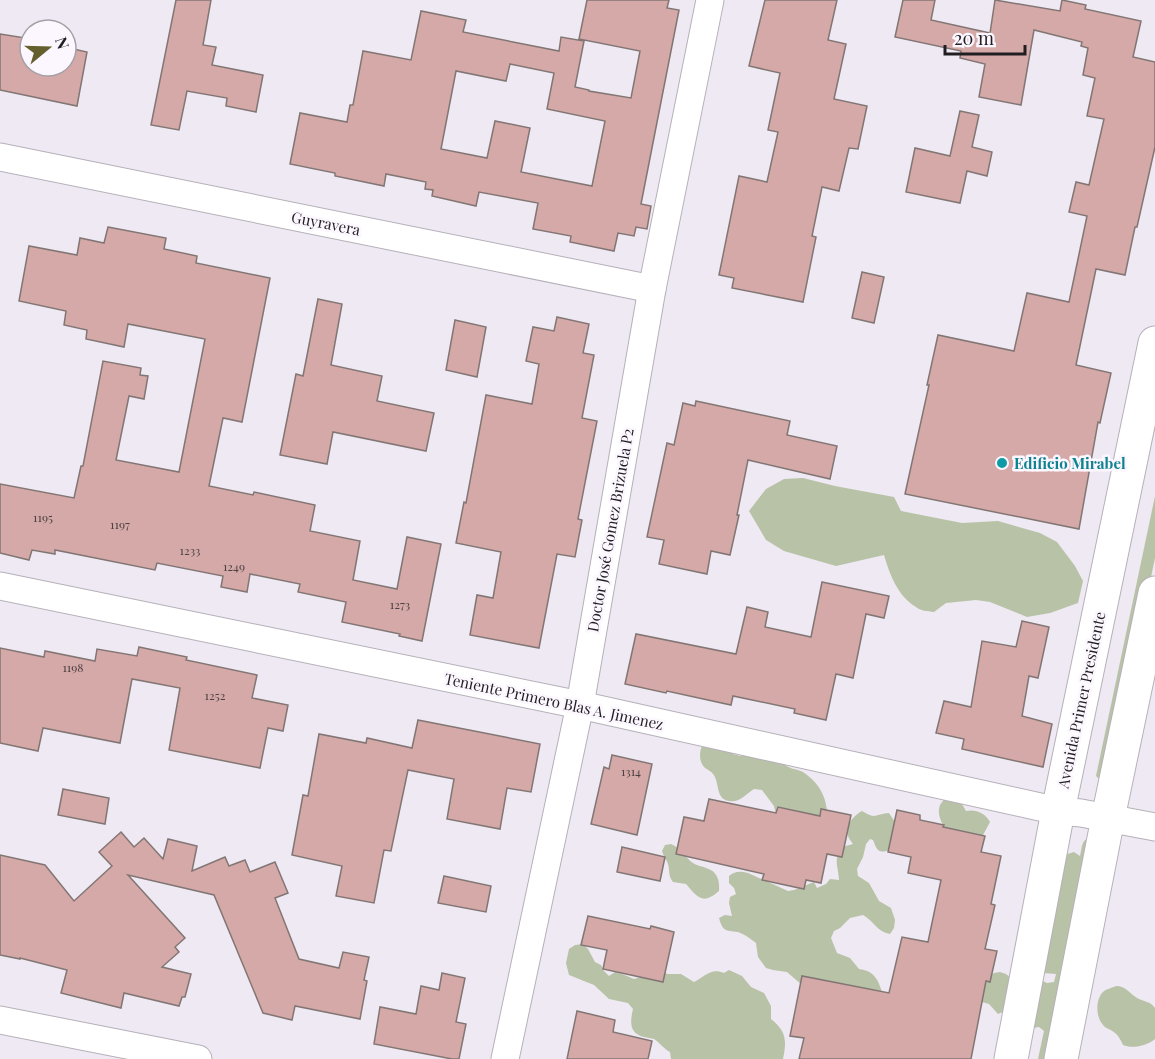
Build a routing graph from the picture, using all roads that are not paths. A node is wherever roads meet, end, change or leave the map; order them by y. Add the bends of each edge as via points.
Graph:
1 (710, 0) edge
2 (0, 157) edge
3 (652, 289) junction
4 (1153, 360) edge
5 (0, 586) edge
6 (1155, 593) edge
7 (580, 705) junction
8 (1058, 811) junction
9 (1108, 818) junction
10 (1155, 827) edge
11 (0, 1020) edge
12 (151, 1054) edge
13 (198, 1059) edge
14 (505, 1059) edge
15 (1011, 1059) edge
16 (1061, 1059) edge

1 - 3 street, Doctor José Gomez Brizuela P2
2 - 3 street, Guyravera
3 - 7 street, Doctor José Gomez Brizuela P2
4 - 8 main road, Avenida Primer Presidente
5 - 7 street, Teniente Primero Blas A. Jimenez
6 - 9 main road
7 - 8 street, Teniente Primero Blas A. Jimenez
7 - 14 street, Doctor José Gomez Brizuela P2
8 - 9 street, Teniente Primero Blas A. Jimenez
8 - 15 main road, Avenida Primer Presidente
9 - 10 street, Teniente Primero Blas A. Jimenez
9 - 16 main road
11 - 12 street
12 - 13 street

